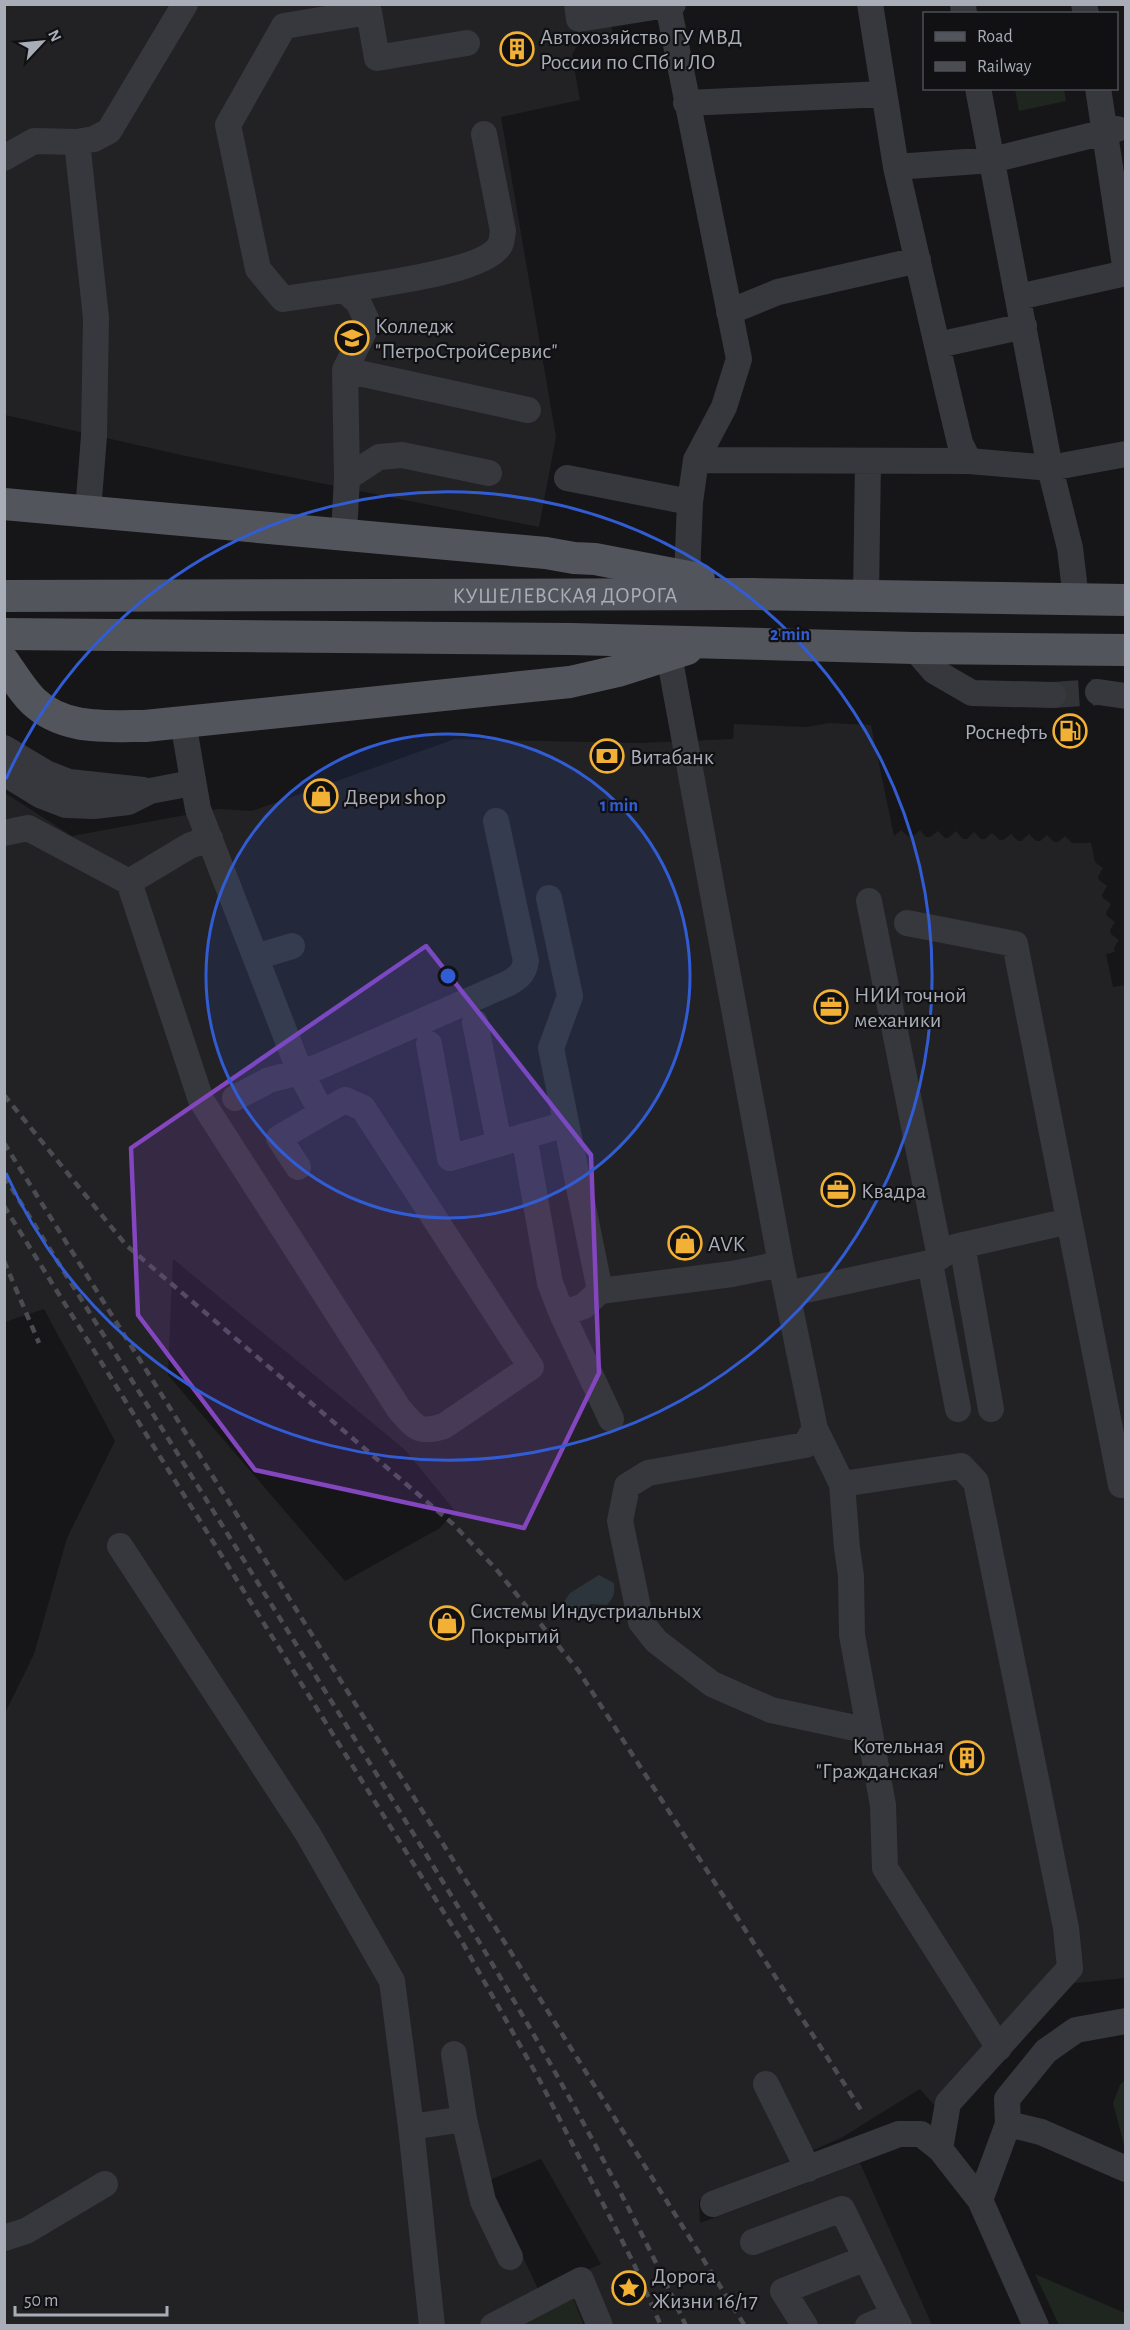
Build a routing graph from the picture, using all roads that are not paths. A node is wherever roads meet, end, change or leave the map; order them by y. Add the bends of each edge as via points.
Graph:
1 (185, 4) edge
2 (577, 4) edge
3 (870, 4) edge
4 (670, 5) edge
5 (466, 43) dead end
6 (978, 90) edge
7 (1099, 90) edge
8 (884, 94) junction
9 (686, 103) junction
10 (1111, 130) junction
11 (484, 134) dead end
12 (77, 142) junction
13 (4, 158) edge
14 (992, 160) junction
15 (896, 166) junction
16 (918, 260) junction
17 (1125, 272) edge
18 (344, 290) junction
19 (1018, 297) junction
20 (729, 312) junction
21 (1024, 326) junction
22 (938, 345) junction
23 (345, 370) junction
24 (528, 410) dead end
25 (1125, 454) edge
26 (696, 460) junction
27 (868, 461) junction
28 (969, 461) junction
29 (1050, 468) junction
30 (489, 473) dead end
31 (347, 478) junction
32 (567, 478) dead end
33 (690, 502) junction
34 (4, 504) edge
35 (88, 511) junction
36 (344, 533) junction
37 (574, 558) junction
38 (687, 576) junction
39 (571, 594) junction
40 (752, 594) junction
41 (866, 595) junction
42 (4, 596) edge
43 (1076, 599) junction
44 (1125, 600) edge
45 (12, 635) edge
46 (572, 639) junction
47 (708, 641) junction
48 (914, 648) junction
49 (1125, 650) edge
50 (669, 655) junction
51 (8, 673) edge
52 (576, 681) junction
53 (1098, 692) tunnel mouth
54 (1053, 695) tunnel mouth
55 (1125, 696) edge
56 (183, 722) junction
57 (4, 748) edge
58 (4, 773) edge
59 (192, 783) junction
60 (150, 791) junction
61 (496, 821) dead end
62 (4, 832) edge
63 (210, 838) junction
64 (129, 882) junction
65 (549, 898) dead end
66 (869, 901) dead end
67 (907, 922) dead end
68 (292, 946) dead end
69 (255, 957) junction
70 (475, 1022) dead end
71 (429, 1044) dead end
72 (300, 1072) junction
73 (235, 1098) dead end
74 (322, 1113) junction
75 (566, 1124) junction
76 (524, 1136) junction
77 (499, 1143) junction
78 (298, 1167) dead end
79 (1070, 1221) junction
80 (944, 1255) junction
81 (781, 1264) junction
82 (600, 1291) junction
83 (787, 1294) junction
84 (562, 1314) junction
85 (958, 1409) dead end
86 (992, 1409) dead end
87 (611, 1419) dead end
88 (815, 1429) junction
89 (842, 1484) junction
90 (1124, 1498) edge
91 (120, 1546) dead end
92 (869, 1731) junction
93 (1125, 2021) edge
94 (999, 2048) junction
95 (454, 2054) dead end
96 (766, 2084) dead end
97 (464, 2119) junction
98 (1008, 2124) junction
99 (411, 2127) junction
100 (940, 2149) junction
101 (808, 2169) junction
102 (1125, 2169) edge
103 (105, 2184) dead end
104 (980, 2200) junction
105 (712, 2204) dead end
106 (4, 2238) edge
107 (753, 2242) dead end
108 (510, 2258) dead end
109 (866, 2258) junction
110 (897, 2320) edge
111 (432, 2325) edge
112 (494, 2325) edge
113 (600, 2325) edge
114 (805, 2325) edge
115 (868, 2325) edge
116 (1036, 2325) edge

1 - 12 lane via 109,131
2 - 4 lane via 579,19
3 - 8 lane
4 - 9 lane
5 - 18 lane via 377,58 369,12 284,26 228,125 258,269 283,299
6 - 14 lane
7 - 10 lane
8 - 9 lane
8 - 15 lane
9 - 20 lane
10 - 14 lane
10 - 17 lane
11 - 18 lane via 503,231 500,245 487,258 463,268
12 - 13 lane via 34,141
12 - 35 lane via 96,318
14 - 15 lane
14 - 19 lane
15 - 16 lane
16 - 20 lane via 777,292
16 - 22 lane
17 - 19 lane
18 - 23 lane via 358,302 368,323
19 - 21 lane
20 - 26 lane via 739,359 724,407
21 - 22 lane
21 - 29 lane
22 - 28 lane via 960,442
23 - 24 lane
23 - 31 lane
25 - 29 lane
26 - 27 lane
26 - 33 lane
27 - 28 lane
27 - 41 lane
28 - 29 lane
29 - 43 lane via 1070,548
30 - 31 lane via 402,455 379,457
31 - 36 lane
32 - 33 lane
33 - 38 lane
34 - 35 main road
35 - 36 main road
36 - 37 main road
37 - 38 main road
37 - 39 main road via 584,571 585,580
38 - 40 main road
39 - 40 main road, КУШЕЛЕВСКАЯ ДОРОГА
39 - 42 main road, КУШЕЛЕВСКАЯ ДОРОГА
40 - 41 main road, КУШЕЛЕВСКАЯ ДОРОГА
41 - 43 main road, КУШЕЛЕВСКАЯ ДОРОГА
43 - 44 main road, КУШЕЛЕВСКАЯ ДОРОГА
45 - 46 main road, КУШЕЛЕВСКАЯ ДОРОГА
46 - 47 main road, КУШЕЛЕВСКАЯ ДОРОГА
46 - 52 main road via 583,645 589,656 584,674
47 - 48 main road, КУШЕЛЕВСКАЯ ДОРОГА
47 - 50 main road
48 - 49 main road, КУШЕЛЕВСКАЯ ДОРОГА
48 - 54 lane via 934,671 972,693
50 - 52 main road
50 - 81 lane
51 - 56 main road via 50,714 73,723 95,727
52 - 56 main road
53 - 55 lane
56 - 59 lane
57 - 60 lane via 69,782
58 - 60 lane via 40,795 66,805 128,802
59 - 60 lane
59 - 63 lane
61 - 72 lane via 525,971 498,987
62 - 64 lane via 28,828
63 - 64 lane
63 - 69 lane
64 - 74 lane via 201,1100 399,1409 415,1427 428,1431 444,1426 531,1367 363,1108 345,1100
65 - 75 lane via 570,996 550,1048
66 - 80 lane
67 - 79 lane via 1015,944
68 - 69 lane
69 - 72 lane
70 - 77 lane
71 - 77 lane via 450,1158
72 - 73 lane via 269,1080
72 - 74 lane
74 - 78 lane via 279,1138
75 - 76 lane
75 - 82 lane
76 - 77 lane
76 - 84 lane via 550,1283
79 - 80 lane
79 - 90 lane
80 - 83 lane
80 - 85 lane
80 - 86 lane
81 - 82 lane
81 - 83 lane
82 - 84 lane via 584,1306
83 - 88 lane
84 - 87 lane
88 - 89 lane
88 - 92 lane via 806,1445 648,1473 627,1486 620,1521 641,1622 656,1641 712,1684 771,1710
89 - 92 lane via 852,1576 852,1635
89 - 94 lane via 962,1466 976,1482 1066,1928 1070,1968
91 - 99 lane via 308,1834 392,1981
92 - 94 lane via 883,1805 885,1869
93 - 98 lane via 1076,2030 1046,2051 1007,2099
94 - 100 lane via 948,2103
95 - 97 lane
96 - 101 lane
97 - 99 lane
97 - 108 lane via 483,2201
98 - 102 lane via 1041,2132
98 - 104 lane
99 - 111 lane
100 - 101 lane via 921,2134 899,2134
100 - 104 lane
101 - 105 lane
103 - 106 lane via 26,2232
104 - 116 lane
107 - 109 lane via 842,2209
109 - 110 lane
109 - 114 lane via 783,2291
110 - 115 lane
112 - 113 lane via 581,2280

